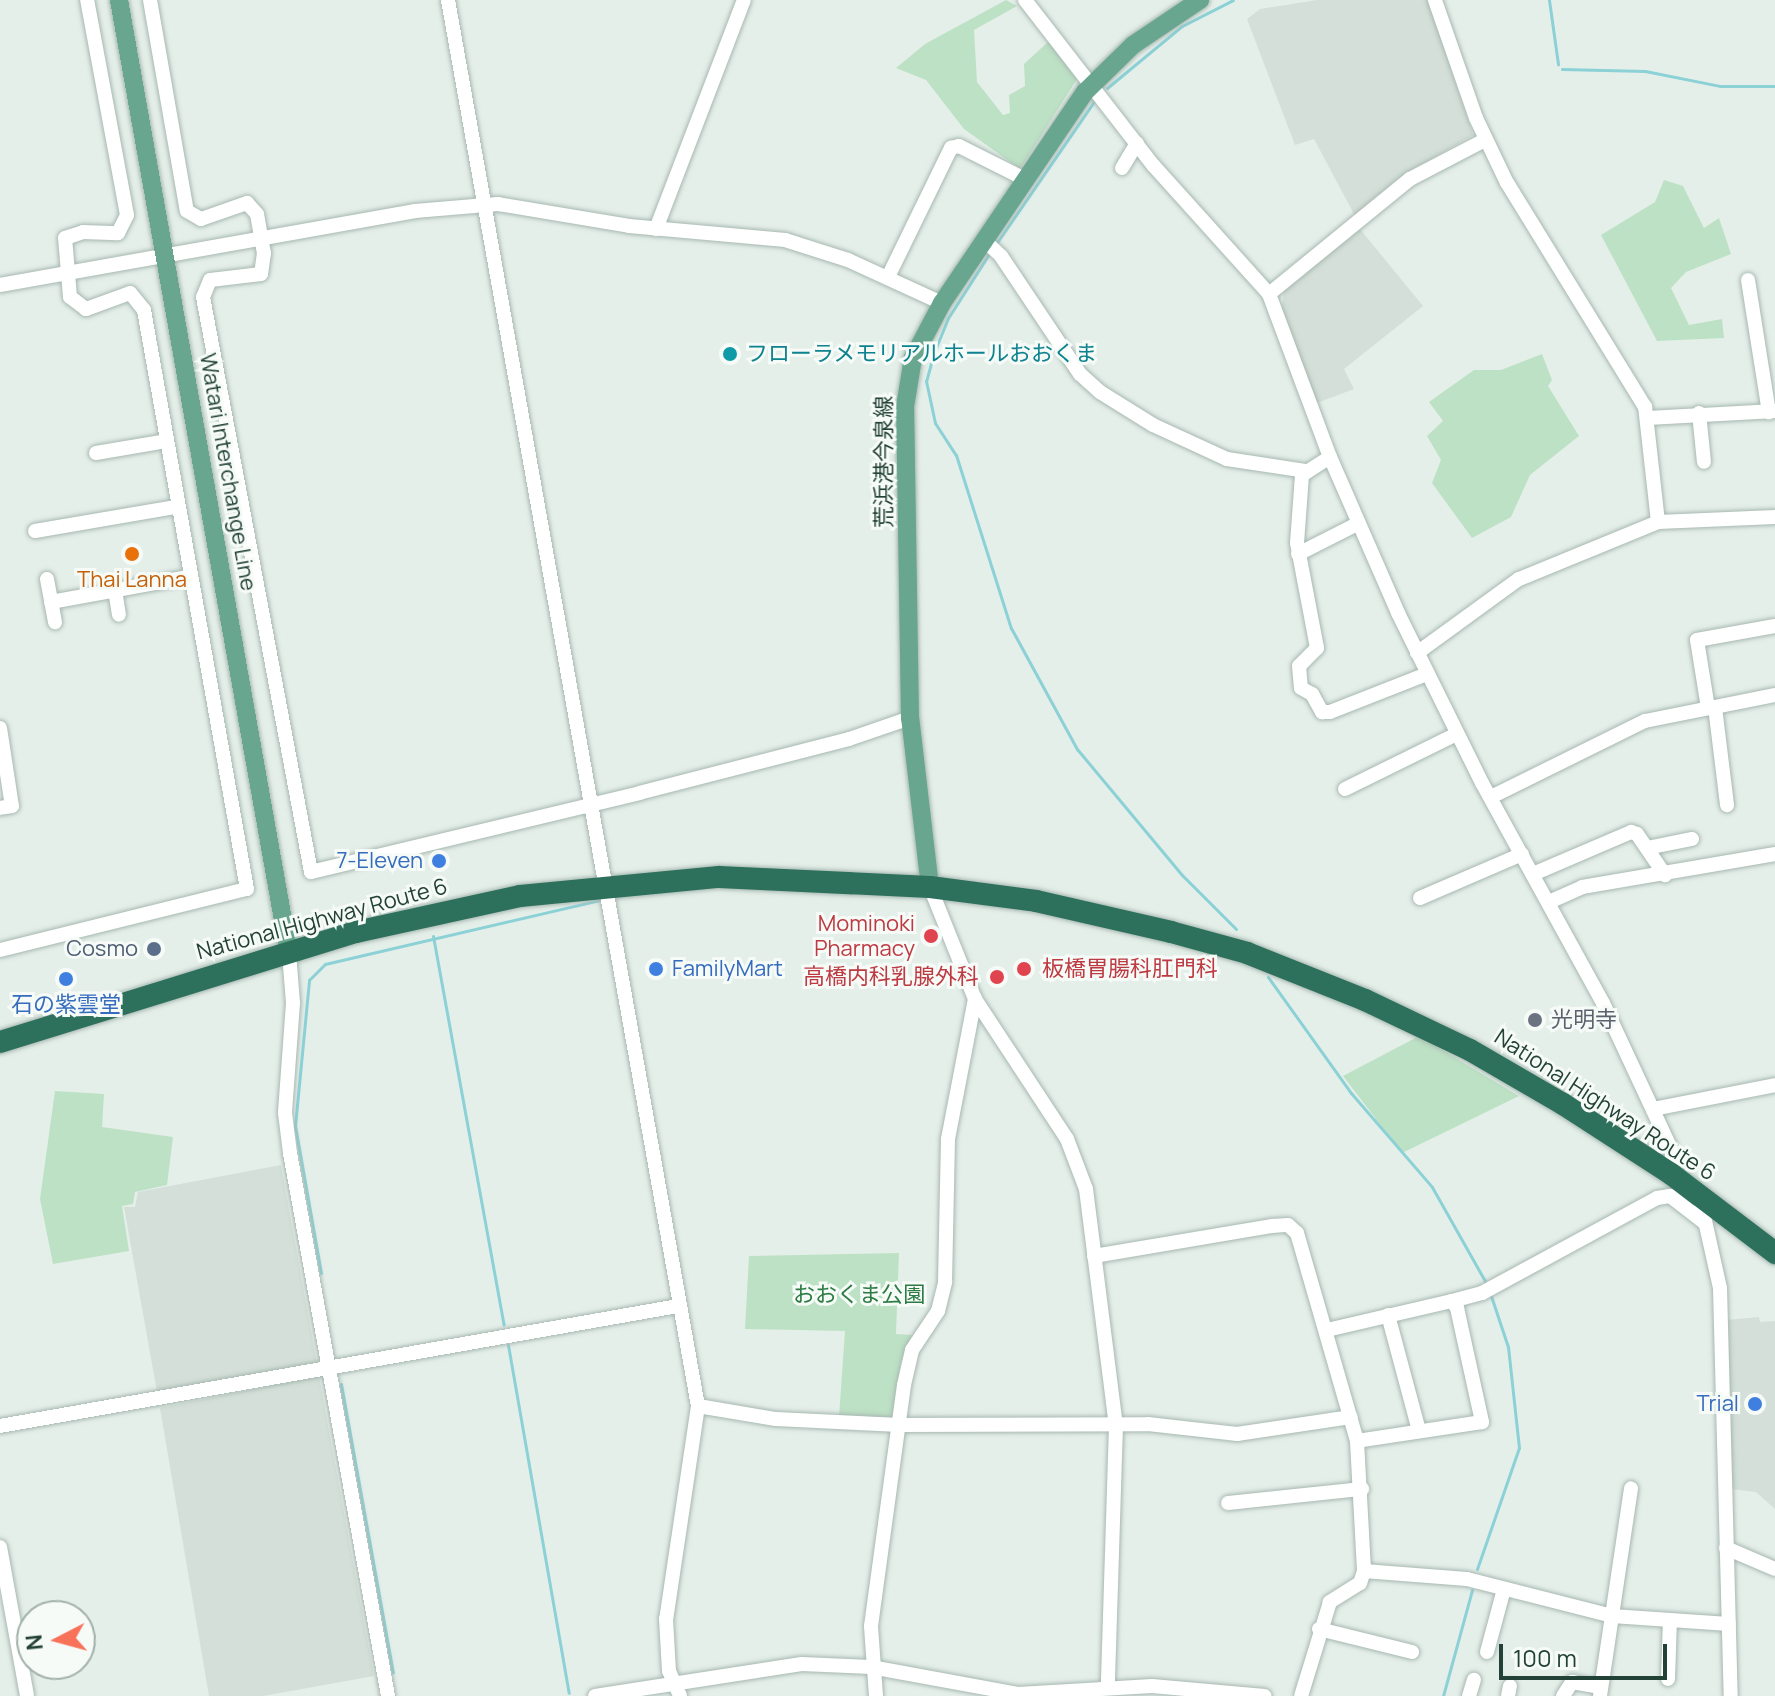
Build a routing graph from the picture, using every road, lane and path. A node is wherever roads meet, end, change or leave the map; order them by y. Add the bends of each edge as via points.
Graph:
1 (87, 0) edge
2 (119, 0) edge
3 (150, 0) edge
4 (448, 0) edge
5 (744, 0) edge
6 (1025, 0) edge
7 (1200, 0) edge
8 (1435, 0) edge
9 (1092, 85) junction
10 (1485, 140) junction
11 (1137, 143) junction
12 (1122, 168) dead end
13 (1025, 179) junction
14 (483, 204) junction
15 (656, 229) junction
16 (262, 239) junction
17 (985, 241) junction
18 (165, 256) junction
19 (66, 273) junction
20 (888, 277) junction
21 (1748, 280) dead end
22 (0, 285) edge
23 (1269, 294) junction
24 (942, 303) junction
25 (1772, 411) edge
26 (1699, 413) junction
27 (1648, 418) junction
28 (166, 441) junction
29 (96, 453) dead end
30 (1330, 457) junction
31 (1704, 462) dead end
32 (1305, 471) junction
33 (176, 507) junction
34 (1775, 517) edge
35 (1658, 522) junction
36 (1359, 523) junction
37 (35, 531) dead end
38 (1298, 554) junction
39 (189, 577) junction
40 (47, 579) dead end
41 (115, 590) junction
42 (51, 602) junction
43 (119, 615) dead end
44 (55, 622) dead end
45 (1775, 626) edge
46 (1417, 653) junction
47 (1427, 674) junction
48 (1775, 695) edge
49 (1711, 707) junction
50 (910, 718) junction
51 (0, 732) edge
52 (1457, 734) junction
53 (1345, 789) dead end
54 (1491, 797) junction
55 (591, 805) junction
56 (1727, 805) dead end
57 (0, 808) edge
58 (1692, 839) dead end
59 (1647, 848) junction
60 (1522, 854) junction
61 (1775, 854) edge
62 (1533, 874) junction
63 (1665, 875) junction
64 (606, 885) junction
65 (930, 887) junction
66 (1420, 898) dead end
67 (1549, 902) junction
68 (0, 950) edge
69 (289, 953) junction
70 (975, 999) junction
71 (0, 1042) edge
72 (1775, 1085) edge
73 (1653, 1109) junction
74 (1671, 1174) junction
75 (1699, 1194) junction
76 (1707, 1224) junction
77 (1775, 1253) edge
78 (1094, 1256) junction
79 (1452, 1301) junction
80 (678, 1306) junction
81 (1388, 1315) junction
82 (1327, 1330) junction
83 (329, 1368) junction
84 (698, 1406) junction
85 (1351, 1417) junction
86 (899, 1425) junction
87 (1116, 1425) junction
88 (0, 1426) edge
89 (1419, 1431) junction
90 (1357, 1441) junction
91 (1631, 1488) dead end
92 (1362, 1489) junction
93 (1228, 1503) dead end
94 (0, 1547) edge
95 (1726, 1548) junction
96 (1775, 1569) edge
97 (1364, 1571) junction
98 (1504, 1589) junction
99 (1612, 1616) junction
100 (1670, 1620) junction
101 (1729, 1624) junction
102 (1319, 1629) junction
103 (1412, 1652) dead end
104 (1487, 1652) dead end
105 (871, 1667) junction
106 (1668, 1679) dead end
107 (1474, 1680) dead end
108 (1108, 1686) junction
109 (677, 1689) edge
110 (1600, 1691) edge
111 (27, 1696) edge
112 (388, 1696) edge
113 (595, 1696) edge
114 (876, 1696) edge
115 (1265, 1696) edge
116 (1301, 1696) edge
117 (1469, 1696) edge
118 (1563, 1696) edge
119 (1731, 1696) edge

1 - 19 street via 127,215 118,233 83,232 65,238
2 - 18 main road, Watari Interchange Line
3 - 16 street via 187,211 201,219 247,203 257,214
4 - 14 street
5 - 15 street
6 - 9 street
7 - 9 main road, 荒浜港今泉線 via 1133,45
8 - 10 street
9 - 11 street
9 - 13 main road, 荒浜港今泉線
10 - 23 street via 1410,179
10 - 27 street
11 - 12 street
11 - 23 street
13 - 17 main road, 荒浜港今泉線
13 - 20 street via 959,146 951,148
14 - 15 street
14 - 16 street
14 - 55 street
15 - 20 street via 785,240
16 - 18 street
16 - 55 street via 261,274 210,280 203,297 306,865 317,873
17 - 24 main road, 荒浜港今泉線
17 - 32 street via 1001,256 1080,374 1100,392 1153,425 1227,459
18 - 19 street
18 - 69 main road, Watari Interchange Line
19 - 22 street
19 - 28 street via 70,297 81,308 93,309 130,293 141,301
20 - 24 street
21 - 25 street
23 - 30 street
24 - 50 main road, 荒浜港今泉線 via 913,358 905,407
25 - 26 street
26 - 27 street
26 - 31 street
27 - 35 street
28 - 29 street
28 - 33 street
30 - 32 street
30 - 36 street
32 - 38 street
33 - 37 street
33 - 39 street
34 - 35 street
35 - 46 street via 1519,579
36 - 38 street
36 - 46 street
38 - 47 street via 1317,648 1297,672 1301,688 1312,694 1322,712 1339,711
39 - 41 street
39 - 68 street via 247,889
40 - 42 street
41 - 42 street
41 - 43 street
42 - 44 street
45 - 49 street via 1697,640
46 - 47 street
47 - 52 street
48 - 49 street
49 - 54 street via 1645,721
49 - 56 street
50 - 55 street via 849,739
50 - 65 main road, 荒浜港今泉線
51 - 57 street via 12,806
52 - 53 street
52 - 54 street
54 - 60 street
55 - 64 street
58 - 59 street
59 - 62 street via 1637,834 1622,834
59 - 63 street
60 - 62 street
60 - 66 street
61 - 63 street
62 - 67 street
63 - 67 street via 1582,887
64 - 65 highway, National Highway Route 6 via 758,877
64 - 69 highway, National Highway Route 6 via 443,912
64 - 80 street
65 - 70 street
65 - 74 highway, National Highway Route 6 via 1096,914 1247,953 1470,1050
67 - 73 street
69 - 71 highway, National Highway Route 6
69 - 83 street via 293,1003 285,1113
70 - 78 street via 1067,1139 1086,1189
70 - 86 street via 948,1139 945,1282 938,1311 912,1350
72 - 73 street
73 - 74 street via 1672,1151
74 - 75 highway, National Highway Route 6
75 - 76 street
75 - 77 highway, National Highway Route 6
76 - 79 street via 1670,1196 1657,1198 1482,1293
76 - 95 street via 1720,1288
78 - 82 street via 1288,1225 1297,1233
78 - 87 street
79 - 81 street
79 - 89 street via 1482,1422
80 - 83 street
80 - 84 street
81 - 82 street
81 - 89 street
82 - 85 street
83 - 88 street
83 - 112 street
84 - 86 street via 776,1419
84 - 109 street via 666,1619 666,1655
85 - 87 street via 1237,1434
85 - 90 street
86 - 87 street
86 - 105 street via 871,1626
87 - 108 street
89 - 90 street
90 - 92 street
91 - 99 street
92 - 93 street
92 - 97 street
94 - 111 street
95 - 96 street
95 - 101 street
97 - 98 street via 1467,1579
97 - 102 street via 1360,1583 1330,1602
98 - 99 street
98 - 104 street
99 - 100 street
99 - 110 street
100 - 101 street
100 - 106 street
101 - 119 street
102 - 103 street
102 - 116 street
105 - 108 street via 995,1692
105 - 109 street via 802,1664
105 - 114 street
107 - 117 street
108 - 115 street via 1204,1687
109 - 113 street
110 - 118 street via 1572,1682

